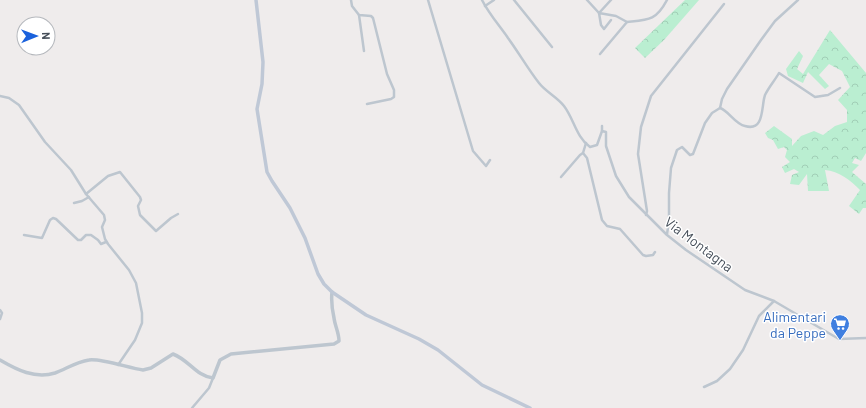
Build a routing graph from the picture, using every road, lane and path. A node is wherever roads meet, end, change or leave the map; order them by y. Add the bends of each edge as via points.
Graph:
1 (256, 0) edge
2 (351, 0) edge
3 (428, 0) edge
4 (482, 0) edge
5 (494, 0) edge
6 (514, 0) edge
7 (587, 0) edge
8 (611, 0) edge
9 (667, 0) edge
10 (798, 0) edge
11 (724, 4) dead end
12 (485, 6) junction
13 (599, 13) junction
14 (359, 15) junction
15 (611, 20) dead end
16 (627, 22) junction
17 (552, 47) dead end
18 (364, 51) dead end
19 (600, 54) dead end
20 (840, 88) dead end
21 (0, 96) edge
22 (367, 104) dead end
23 (720, 108) junction
24 (602, 126) dead end
25 (602, 131) junction
26 (586, 144) junction
27 (583, 153) junction
28 (490, 160) dead end
29 (561, 178) dead end
30 (86, 194) junction
31 (89, 197) junction
32 (74, 203) dead end
33 (178, 214) dead end
34 (646, 215) junction
35 (24, 235) dead end
36 (667, 235) junction
37 (106, 242) junction
38 (655, 252) dead end
39 (332, 292) junction
40 (774, 301) junction
41 (0, 310) edge
42 (0, 319) edge
43 (866, 338) edge
44 (0, 360) edge
45 (118, 365) junction
46 (213, 378) junction
47 (704, 387) dead end
48 (192, 408) edge
49 (530, 408) edge

1 - 39 main road via 263,62 257,109 268,172 305,238 318,274
2 - 14 street
3 - 28 street via 473,151 486,166
4 - 12 street
5 - 12 street
6 - 17 street
7 - 13 street
8 - 13 street
9 - 16 street via 663,8 649,20
10 - 23 street via 761,40 727,89
11 - 34 street via 651,96 641,127 638,154
12 - 26 street via 540,85 565,108
13 - 15 street via 604,28
13 - 16 street via 616,16
14 - 18 street
14 - 22 street via 374,18 387,74 394,90 394,97 391,99
16 - 19 street
20 - 23 street via 828,95 815,97 779,73 766,94 757,125 744,126
21 - 30 street via 20,105 45,142 71,170
23 - 36 street via 712,113 705,123 693,154 690,155 682,147 677,150 671,168
24 - 25 street
25 - 26 street via 597,144 590,147
25 - 34 street, Via Montagna via 606,132 606,146 616,176 629,197
26 - 27 street
27 - 29 street
27 - 38 street via 587,158 602,220 607,226 620,229 643,255 653,255
30 - 31 street
30 - 33 street via 108,176 120,172 140,197 140,215 156,231
31 - 32 street
31 - 37 street via 104,215 102,227
34 - 36 street, Via Montagna
35 - 37 street via 42,238 53,218 78,240 91,235 101,244
36 - 40 street, Via Montagna via 745,290
37 - 45 street via 129,270 136,283 142,313 142,323 135,340
39 - 46 street via 331,301 339,341 313,347 231,354 220,360
39 - 49 main road via 366,315 414,336 438,350 482,385
40 - 43 street, Via Montagna via 839,339
40 - 47 street via 759,316 743,350 730,369 717,382
41 - 42 street
44 - 45 street via 28,374 42,376 90,359
45 - 46 street via 143,370 173,354 204,377
46 - 48 street via 209,388

